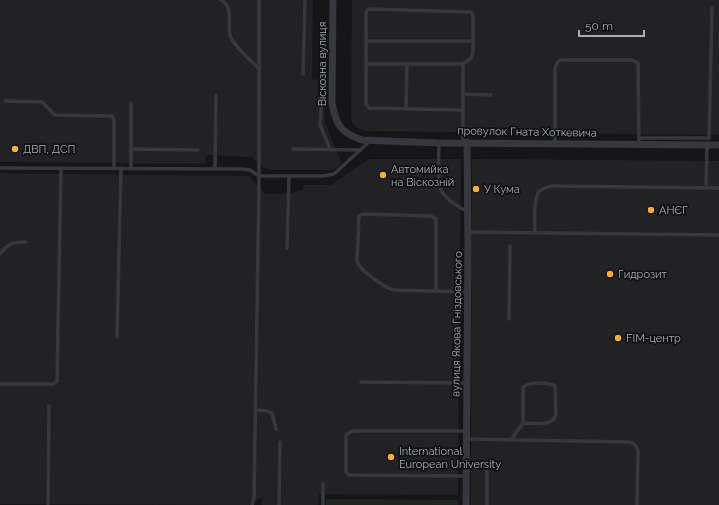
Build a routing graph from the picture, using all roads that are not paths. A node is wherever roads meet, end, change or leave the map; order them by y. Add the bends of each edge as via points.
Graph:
1 (221, 0) edge
2 (259, 0) edge
3 (305, 0) edge
4 (333, 0) edge
5 (712, 8) dead end
6 (366, 41) junction
7 (473, 41) junction
8 (366, 64) junction
9 (407, 64) junction
10 (463, 64) junction
11 (260, 69) junction
12 (303, 74) dead end
13 (322, 94) dead end
14 (463, 94) junction
15 (216, 95) dead end
16 (491, 95) dead end
17 (4, 101) dead end
18 (131, 103) dead end
19 (406, 109) junction
20 (462, 110) junction
21 (339, 126) joint
22 (370, 140) junction
23 (639, 141) junction
24 (439, 142) junction
25 (465, 142) junction
26 (555, 143) junction
27 (707, 145) junction
28 (719, 145) edge
29 (131, 149) junction
30 (293, 149) dead end
31 (198, 150) dead end
32 (330, 150) junction
33 (360, 150) junction
34 (0, 168) edge
35 (61, 168) junction
36 (114, 168) junction
37 (121, 168) junction
38 (131, 168) junction
39 (215, 168) junction
40 (259, 176) junction
41 (289, 176) junction
42 (706, 188) junction
43 (719, 188) edge
44 (468, 212) junction
45 (468, 232) junction
46 (535, 233) junction
47 (719, 235) edge
48 (26, 242) dead end
49 (510, 246) dead end
50 (286, 248) dead end
51 (0, 254) edge
52 (436, 291) junction
53 (468, 292) junction
54 (509, 319) dead end
55 (117, 337) dead end
56 (361, 382) dead end
57 (467, 383) junction
58 (0, 384) edge
59 (49, 406) dead end
60 (256, 410) junction
61 (523, 423) junction
62 (276, 429) dead end
63 (466, 431) junction
64 (466, 439) junction
65 (511, 440) junction
66 (280, 442) dead end
67 (487, 470) dead end
68 (466, 476) junction
69 (323, 484) dead end
70 (48, 505) edge
71 (252, 505) edge
72 (279, 505) edge
73 (323, 505) edge
74 (466, 505) edge
75 (487, 505) edge
76 (637, 505) edge

1 - 11 lane via 228,7 231,40
2 - 11 lane
3 - 12 lane
4 - 21 street, Віскозна вулиця via 332,103
5 - 23 lane via 709,138
6 - 7 lane
6 - 7 lane via 366,13 370,9 468,11 473,16
6 - 8 lane
7 - 10 lane via 472,55
8 - 9 lane
8 - 19 lane via 367,107
9 - 10 lane
9 - 19 lane
10 - 14 lane
11 - 40 lane
13 - 32 lane via 320,125
14 - 16 lane
14 - 20 lane
15 - 39 lane
17 - 36 lane via 42,102 55,115 112,116
18 - 29 lane
19 - 20 lane
20 - 25 lane
21 - 22 street, провулок Гната Хоткевича via 354,138
22 - 24 street, провулок Гната Хоткевича
22 - 33 lane
23 - 26 street, провулок Гната Хоткевича
23 - 26 lane via 638,63 632,60 561,60 555,68
23 - 27 street, провулок Гната Хоткевича
24 - 25 street, провулок Гната Хоткевича
24 - 44 lane via 440,188 449,199
25 - 26 street, провулок Гната Хоткевича
25 - 44 street, вулиця Якова Гніздовського
27 - 28 street, провулок Гната Хоткевича
27 - 42 lane
29 - 31 lane
29 - 38 lane
30 - 32 lane
32 - 33 lane
33 - 41 lane via 334,174
34 - 35 lane
35 - 36 lane
35 - 58 lane via 57,381 53,384
36 - 37 lane
37 - 38 lane
37 - 55 lane
38 - 39 lane
39 - 40 lane via 247,169
40 - 41 lane
40 - 60 lane
41 - 50 lane
42 - 43 lane
42 - 46 lane via 544,187 538,193
44 - 45 street, вулиця Якова Гніздовського
45 - 46 lane
45 - 53 street, вулиця Якова Гніздовського
46 - 47 lane
48 - 51 lane via 8,244
49 - 54 lane
52 - 52 lane via 391,289 361,268 357,259 359,216 431,216 436,219
52 - 53 lane
53 - 57 street, вулиця Якова Гніздовського
56 - 57 lane
57 - 63 street, вулиця Якова Гніздовського
59 - 70 lane
60 - 62 lane via 272,412
60 - 71 lane
61 - 61 lane via 522,390 525,385 555,386 555,418 549,423
61 - 65 lane
63 - 64 street, вулиця Якова Гніздовського
63 - 68 lane via 352,431 347,434 346,472 349,475
64 - 65 lane
64 - 68 street, вулиця Якова Гніздовського
65 - 76 lane via 634,443 638,450
66 - 72 lane
67 - 75 lane
68 - 74 street, вулиця Якова Гніздовського
69 - 73 lane

